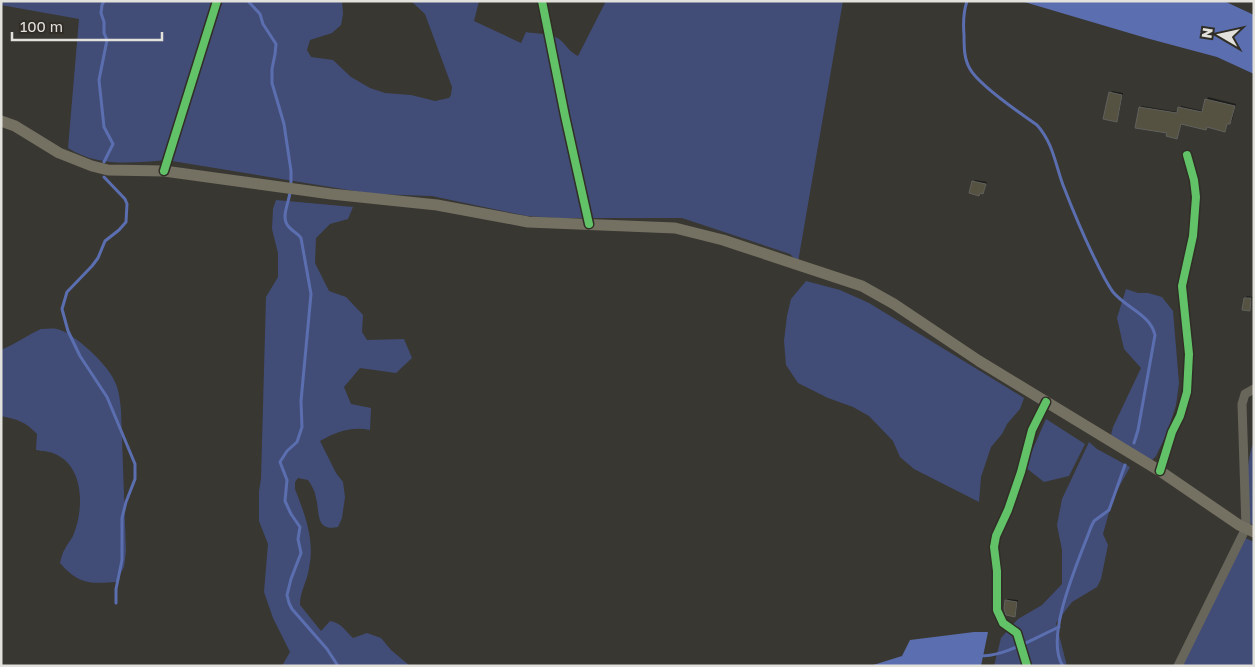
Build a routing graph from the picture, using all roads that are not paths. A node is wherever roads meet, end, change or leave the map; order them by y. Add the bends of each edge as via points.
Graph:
1 (217, 1) edge
2 (542, 1) edge
3 (1, 121) edge
4 (1187, 155) dead end
5 (164, 171) junction
6 (589, 224) junction
7 (1254, 389) edge
8 (1046, 402) junction
9 (1160, 471) junction
10 (1250, 530) edge
11 (1027, 666) edge
12 (1178, 666) edge

1 - 5 street
2 - 6 street
3 - 5 main road via 59,153 92,166 120,171
4 - 9 street via 1196,197 1193,236 1182,286 1188,354 1187,392
5 - 6 main road via 437,205 528,222
6 - 8 main road via 674,228 723,240 862,286
7 - 10 street via 1245,394 1242,404
8 - 9 main road
8 - 11 street via 1032,430 994,547 997,610 1003,623 1017,633
9 - 10 main road
10 - 12 street

